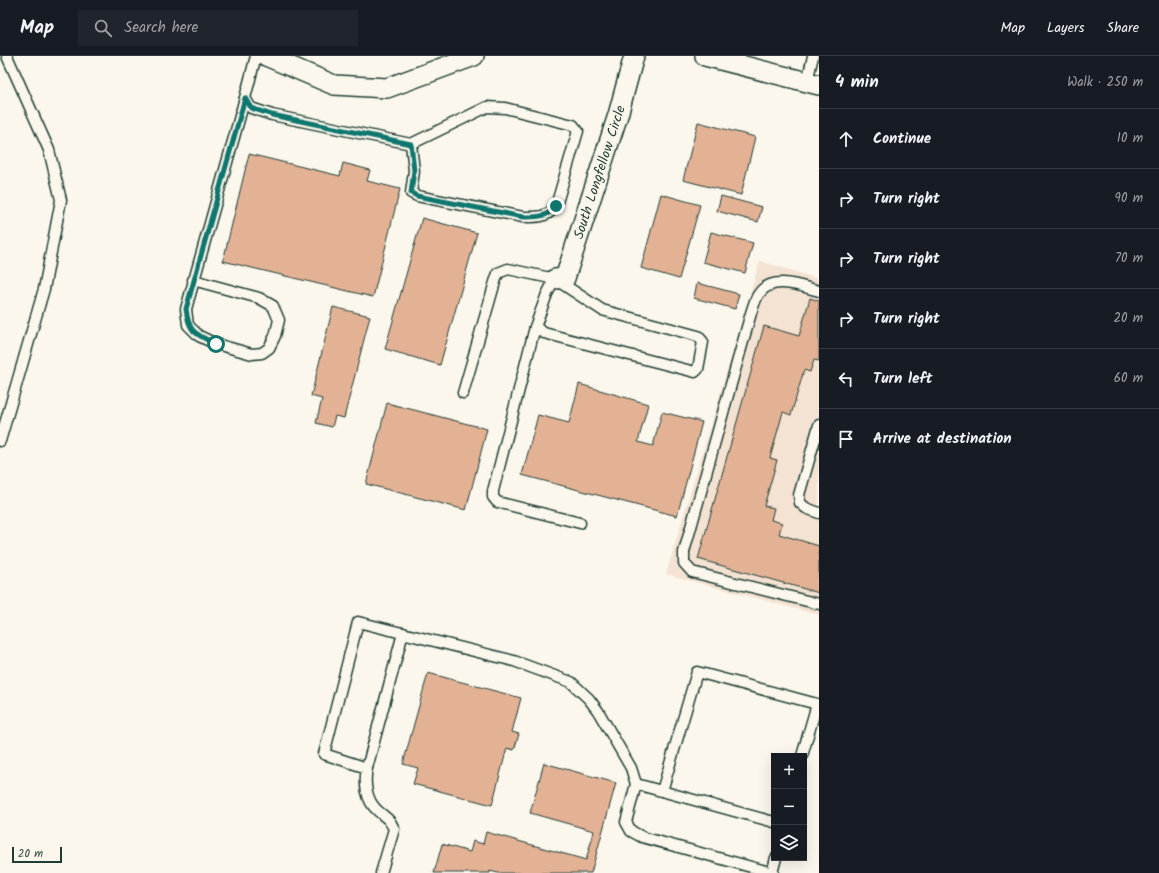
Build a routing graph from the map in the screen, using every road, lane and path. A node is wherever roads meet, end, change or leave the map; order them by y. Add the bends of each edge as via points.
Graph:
1 (8, 56) edge
2 (256, 56) edge
3 (266, 56) edge
4 (474, 56) edge
5 (634, 56) edge
6 (705, 56) edge
7 (813, 56) edge
8 (813, 83) edge
9 (245, 98) junction
10 (411, 144) junction
11 (555, 279) junction
12 (193, 280) junction
13 (819, 291) edge
14 (536, 327) junction
15 (463, 393) dead end
16 (819, 425) edge
17 (0, 441) edge
18 (819, 513) edge
19 (580, 523) dead end
20 (819, 604) edge
21 (403, 633) junction
22 (803, 753) edge
23 (367, 768) junction
24 (636, 784) junction
25 (662, 791) junction
26 (771, 821) edge
27 (775, 861) edge
28 (381, 873) edge
29 (772, 873) edge

1 - 17 lane via 49,150 62,200 44,289
2 - 9 lane
3 - 4 street via 334,85 387,88
5 - 11 street, South Longfellow Circle via 618,115 564,278
6 - 8 street
7 - 8 lane
9 - 10 lane via 251,108 272,115
9 - 12 lane
10 - 10 lane via 487,107 505,108 566,123 573,125 578,131 556,206 551,213 541,217 523,217 411,193 414,171
11 - 14 lane
11 - 14 lane via 602,310 698,336 703,342 698,369 695,372 544,333
11 - 15 lane via 508,269 498,273
12 - 12 lane via 186,309 188,326 199,336 216,344 252,354 262,353 269,348 279,320 273,306 259,298
13 - 20 lane via 789,283 778,283 758,295 684,552 684,563 692,572
14 - 19 lane via 493,497 497,502
16 - 18 lane via 799,495 800,503
21 - 23 lane
21 - 23 lane via 358,622 324,754
21 - 24 lane via 514,662 570,682 598,711 631,768
22 - 25 lane via 817,704 697,672
23 - 28 lane via 369,801 378,811 390,818 394,829
24 - 25 lane
24 - 29 lane via 626,822 631,831 642,837
25 - 26 lane
27 - 29 lane

